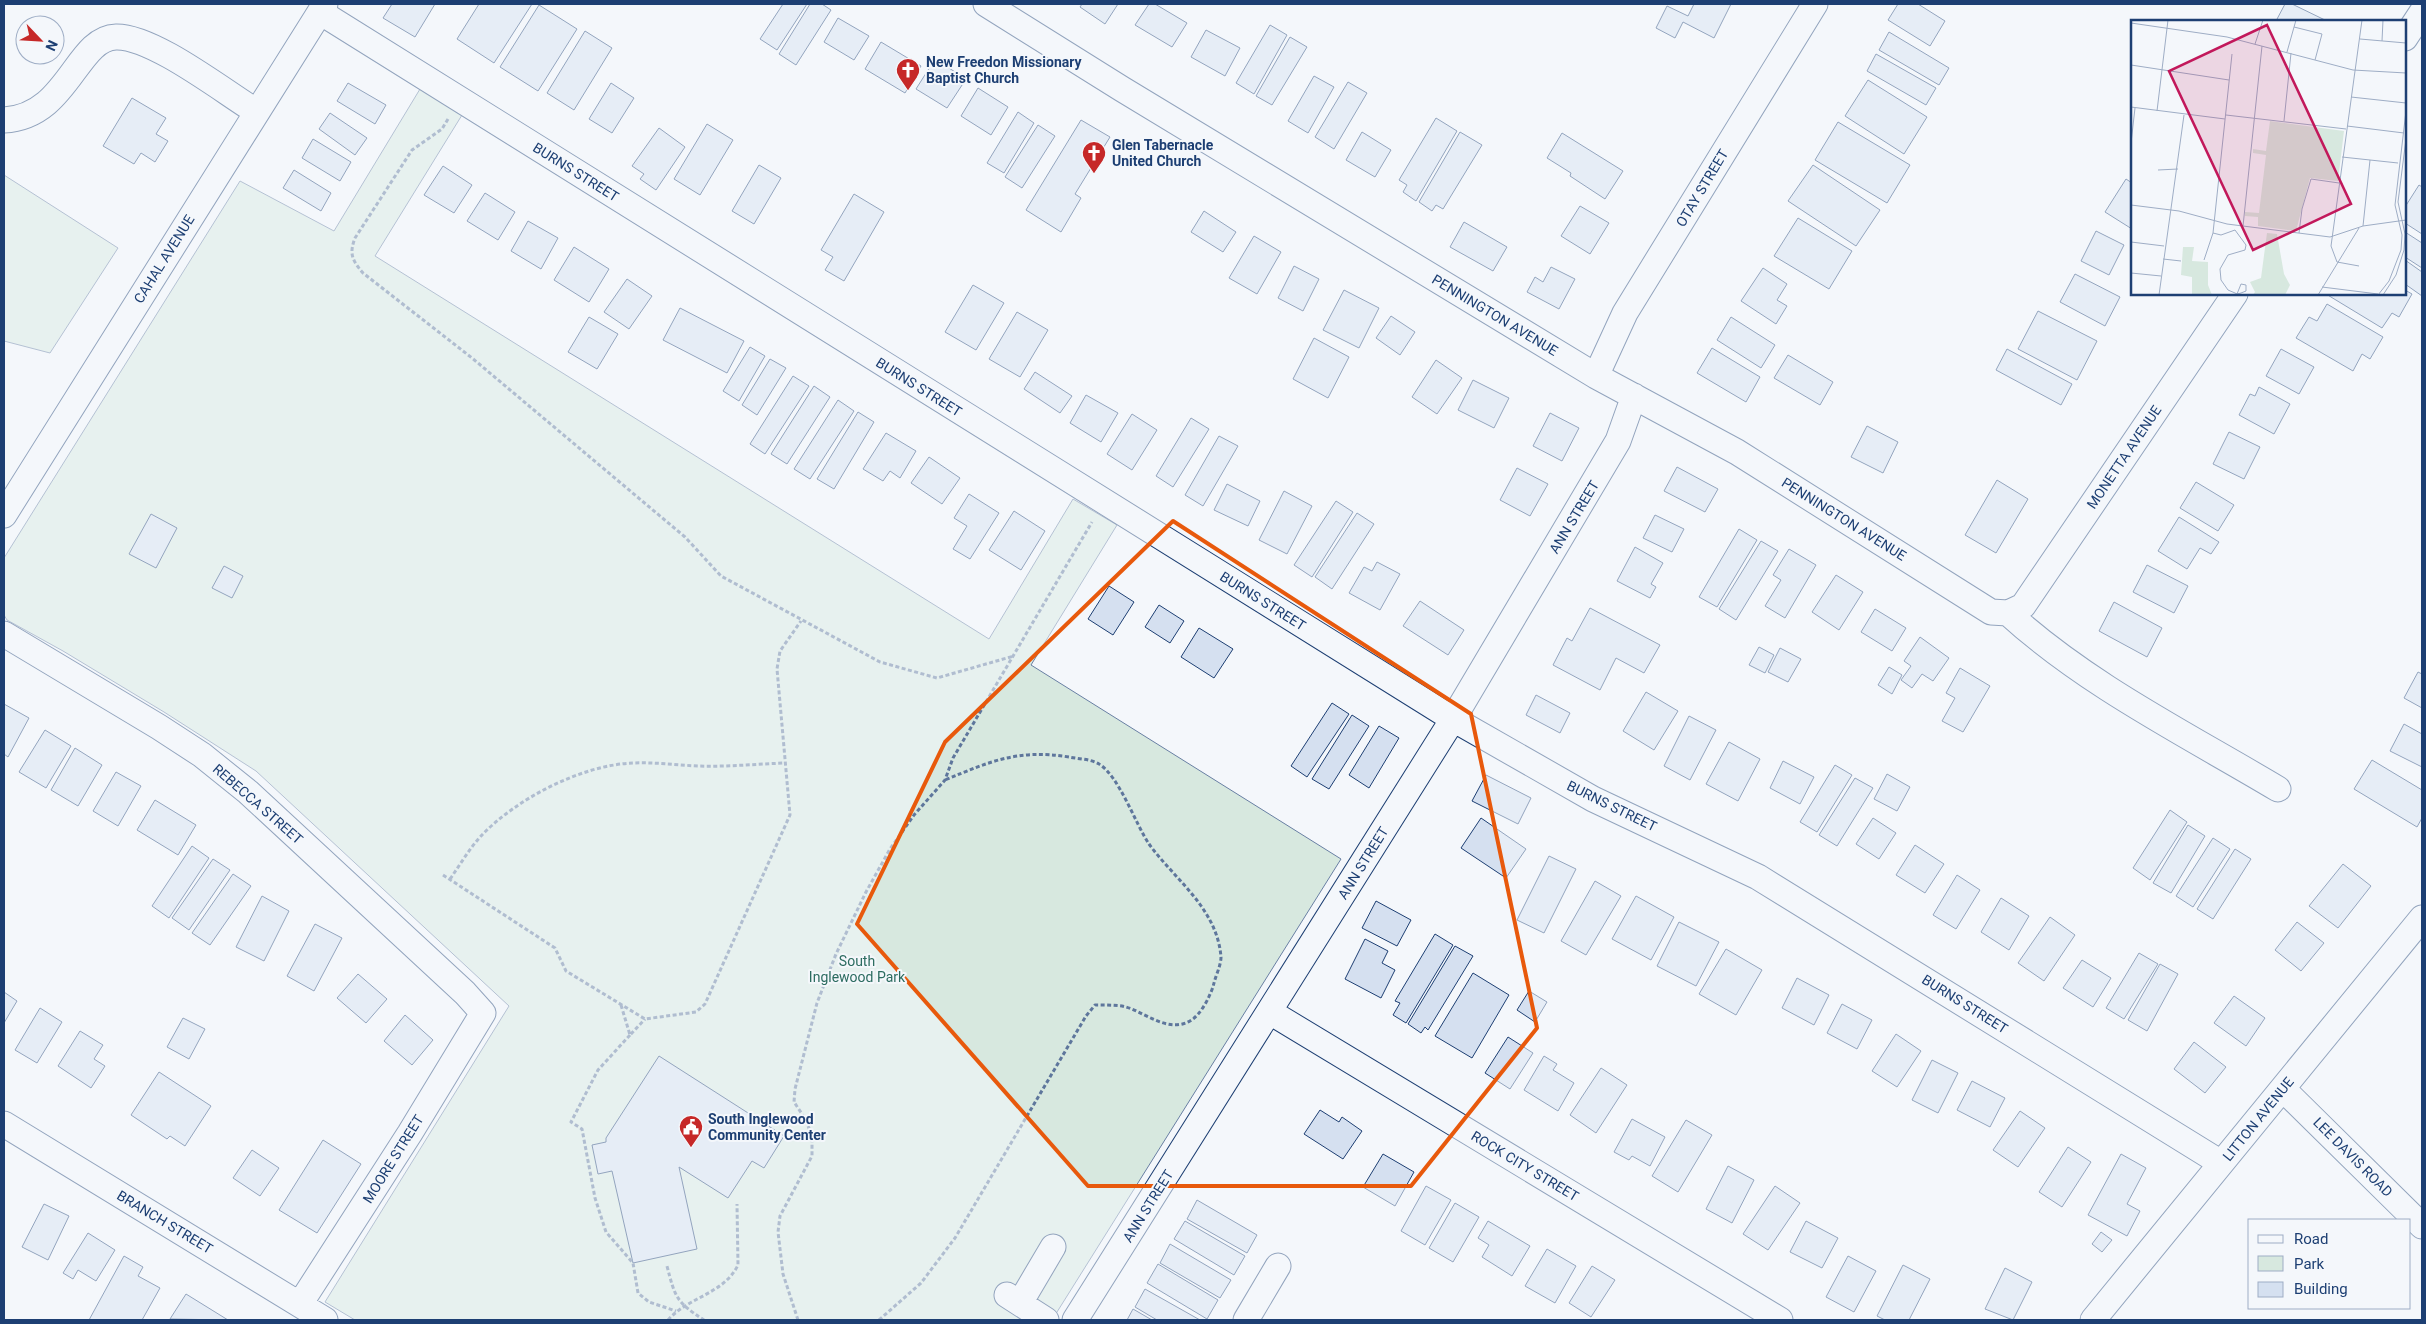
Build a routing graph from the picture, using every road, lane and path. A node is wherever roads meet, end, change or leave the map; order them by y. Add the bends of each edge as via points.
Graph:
1 (986, 4) edge
2 (1815, 4) edge
3 (322, 8) edge
4 (2422, 12) edge
5 (2406, 36) edge
6 (458, 98) junction
7 (257, 112) junction
8 (4, 120) edge
9 (2234, 295) edge
10 (1596, 376) junction
11 (1634, 396) junction
12 (1104, 502) junction
13 (4, 515) edge
14 (2008, 613) junction
15 (801, 621) junction
16 (4, 634) edge
17 (1014, 656) junction
18 (1453, 719) junction
19 (785, 763) junction
20 (945, 780) junction
21 (2278, 789) dead end
22 (443, 875) dead end
23 (450, 879) junction
24 (2422, 918) edge
25 (621, 1005) junction
26 (1270, 1012) junction
27 (483, 1013) joint
28 (645, 1019) junction
29 (630, 1035) junction
30 (2283, 1089) junction
31 (4, 1124) edge
32 (2221, 1163) junction
33 (738, 1204) dead end
34 (2422, 1226) edge
35 (1052, 1247) dead end
36 (667, 1266) dead end
37 (1278, 1266) dead end
38 (300, 1304) junction
39 (684, 1306) junction
40 (676, 1311) junction
41 (325, 1320) edge
42 (668, 1320) edge
43 (704, 1320) edge
44 (798, 1320) edge
45 (879, 1320) edge
46 (1046, 1320) edge
47 (1075, 1320) edge
48 (1246, 1320) edge
49 (1780, 1320) edge
50 (2093, 1320) edge

1 - 10 street, PENNINGTON AVENUE
2 - 10 street, OTAY STREET via 1625,313
3 - 6 street, BURNS STREET
3 - 7 street, CAHAL AVENUE
4 - 5 street
6 - 12 street, BURNS STREET
6 - 15 path via 442,129 412,150 355,238 350,250 355,264 685,537 721,576
7 - 8 street via 148,45 115,37 96,45 56,96 44,106 32,114
7 - 13 street, CAHAL AVENUE
9 - 14 street, MONETTA AVENUE via 2023,606
10 - 11 street, PENNINGTON AVENUE
11 - 14 street, PENNINGTON AVENUE via 1737,452 1991,612
11 - 18 street, ANN STREET via 1618,441
12 - 17 path
12 - 18 street, BURNS STREET
14 - 21 street via 2034,637 2088,675
15 - 17 path via 880,662 937,678
15 - 19 path via 780,651 777,668
16 - 27 street, REBECCA STREET via 202,755 256,799
17 - 20 path via 953,758
18 - 26 street, ANN STREET
18 - 32 street, BURNS STREET via 1593,799 1758,877
19 - 23 path via 699,766 632,763 598,768 542,791 501,819 482,835
19 - 28 path via 790,815 704,1004 696,1012
20 - 44 path via 890,849 836,954 818,1003 794,1102 812,1135 812,1156 780,1216 778,1232 783,1274
20 - 45 path via 1012,756 1046,754 1098,763 1110,774 1149,844 1181,878 1214,927 1221,959 1212,991 1190,1021 1173,1024 1150,1020 1123,1006 1095,1005 955,1238 921,1283
22 - 23 path
23 - 25 path via 555,948 566,971
24 - 30 street, LITTON AVENUE
25 - 28 path
25 - 29 path
26 - 47 street, ANN STREET
26 - 49 street, ROCK CITY STREET
27 - 38 street, MOORE STREET
28 - 29 path
29 - 40 path via 598,1070 571,1122 582,1129 595,1198 606,1232 632,1263 638,1293 649,1302
30 - 32 street, LITTON AVENUE
30 - 34 street, LEE DAVIS ROAD
31 - 38 street, BRANCH STREET
32 - 50 street, LITTON AVENUE
33 - 39 path via 738,1265 717,1288
35 - 46 street via 1013,1299
36 - 39 path via 674,1294
37 - 48 street
38 - 41 street, BRANCH STREET
39 - 40 path
39 - 43 path
40 - 42 path

